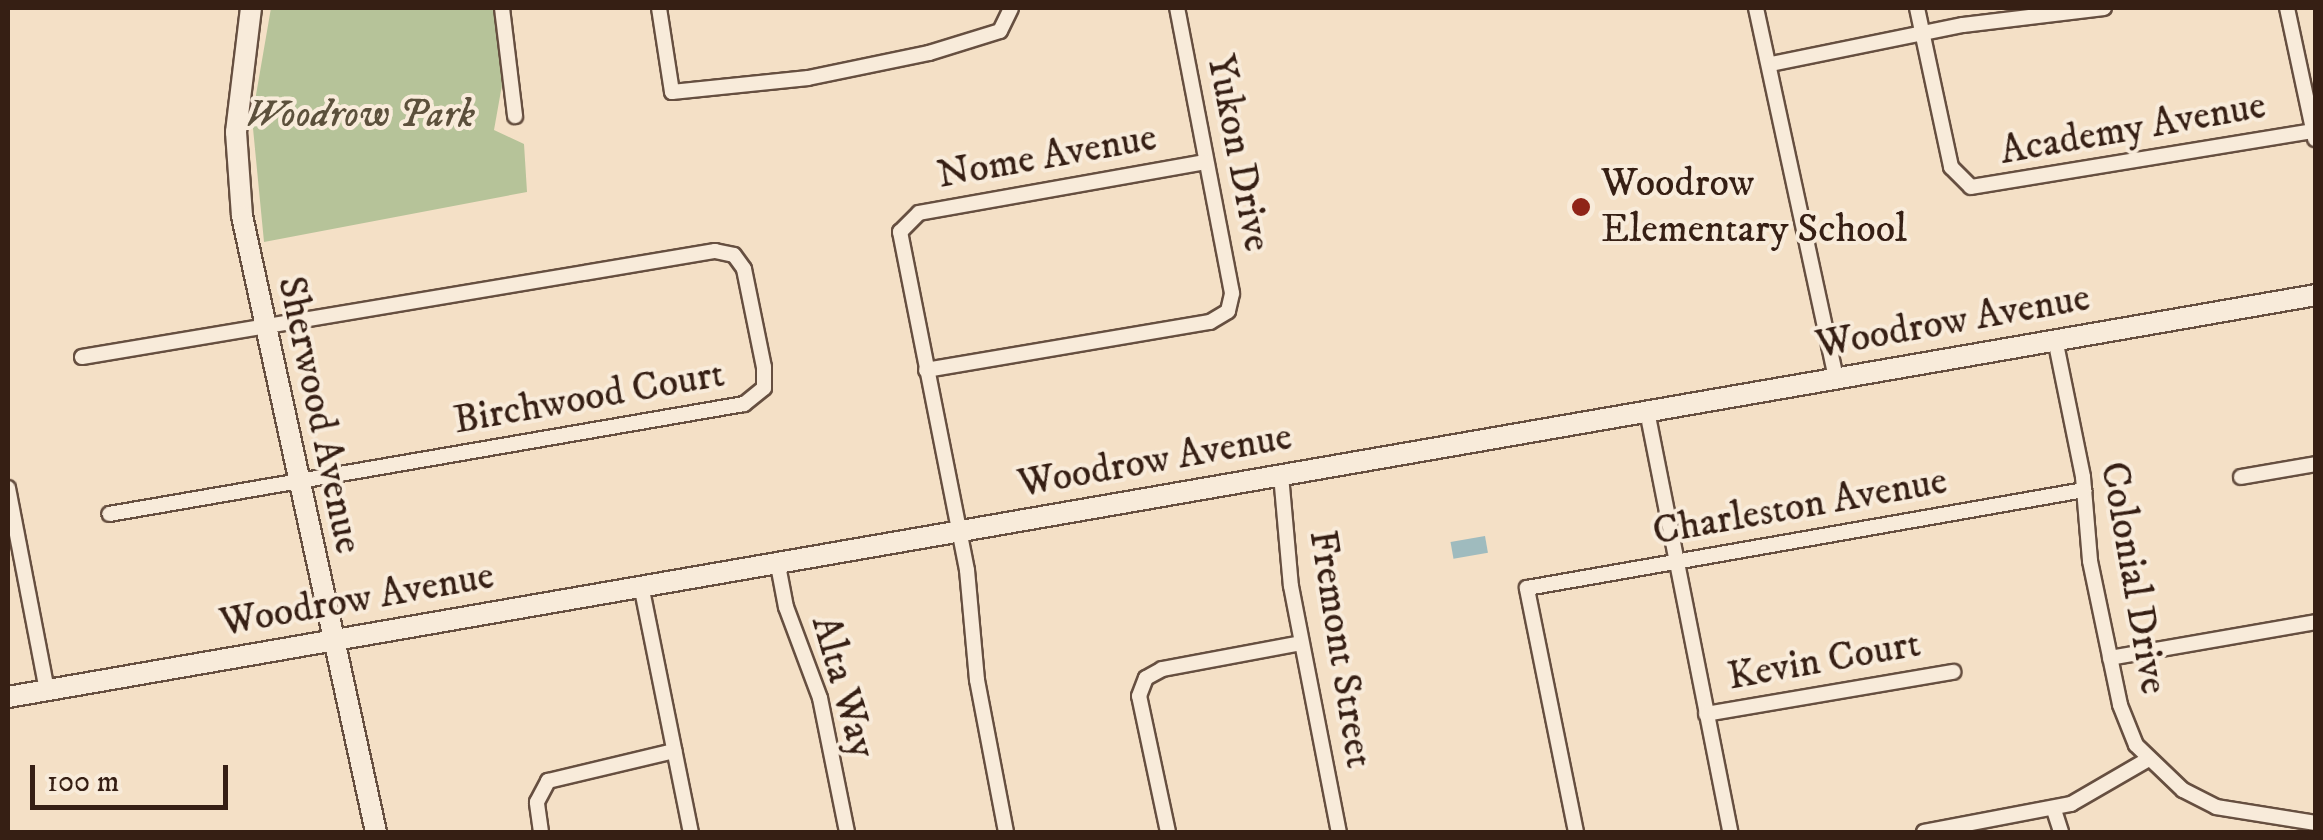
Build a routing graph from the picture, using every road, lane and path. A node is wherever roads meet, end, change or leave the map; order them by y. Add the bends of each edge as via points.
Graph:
1 (250, 8) edge
2 (502, 8) edge
3 (659, 8) edge
4 (1011, 8) edge
5 (1176, 8) edge
6 (1756, 8) edge
7 (1917, 8) edge
8 (2104, 8) edge
9 (2287, 8) edge
10 (1922, 32) junction
11 (1771, 64) junction
12 (514, 116) dead end
13 (2315, 135) edge
14 (1205, 162) junction
15 (2316, 295) edge
16 (265, 327) junction
17 (2055, 339) junction
18 (82, 357) dead end
19 (926, 370) junction
20 (1836, 378) junction
21 (1647, 411) junction
22 (2316, 464) edge
23 (1280, 474) junction
24 (2241, 477) dead end
25 (297, 482) junction
26 (8, 488) edge
27 (2084, 490) junction
28 (108, 514) dead end
29 (959, 531) junction
30 (778, 560) junction
31 (1674, 562) junction
32 (640, 585) junction
33 (2316, 622) edge
34 (330, 640) junction
35 (1301, 643) junction
36 (2110, 658) junction
37 (1953, 672) dead end
38 (48, 690) junction
39 (8, 697) edge
40 (1706, 714) junction
41 (674, 751) junction
42 (2147, 760) junction
43 (2054, 810) junction
44 (2316, 823) edge
45 (376, 832) edge
46 (542, 832) edge
47 (691, 832) edge
48 (847, 832) edge
49 (1006, 832) edge
50 (1168, 832) edge
51 (1339, 832) edge
52 (1576, 832) edge
53 (1730, 832) edge
54 (1924, 832) edge
55 (2060, 832) edge

1 - 16 street, Sherwood Avenue via 236,146
2 - 12 street
3 - 4 street via 672,92 867,68 992,36 1007,24
5 - 14 street, Yukon Drive
6 - 11 street
7 - 10 street
8 - 10 street
9 - 13 street
10 - 11 street
10 - 13 street, Academy Avenue via 1951,167 1963,184 1978,188
11 - 20 street
14 - 19 street, Nome Avenue via 919,212 904,224 900,242
14 - 19 street, Yukon Drive via 1232,293 1228,311 1210,322
15 - 17 street, Woodrow Avenue
16 - 18 street, Birchwood Court
16 - 25 street, Sherwood Avenue
16 - 25 street, Birchwood Court via 715,251 734,255 744,269 766,378 752,401
17 - 20 street, Woodrow Avenue
17 - 27 street, Colonial Drive
19 - 29 street
20 - 21 street, Woodrow Avenue
21 - 23 street, Woodrow Avenue
21 - 31 street
22 - 24 street
23 - 29 street, Woodrow Avenue
23 - 35 street, Fremont Street
25 - 28 street, Birchwood Court
25 - 34 street, Sherwood Avenue
26 - 38 street
27 - 31 street, Charleston Avenue
27 - 36 street, Colonial Drive via 2085,534
29 - 30 street, Woodrow Avenue
29 - 49 street via 981,708
30 - 32 street, Woodrow Avenue
30 - 48 street, Alta Way via 786,607 820,698
31 - 40 street
31 - 52 street, Charleston Avenue via 1527,588
32 - 34 street, Woodrow Avenue
32 - 41 street
33 - 36 street
34 - 38 street, Woodrow Avenue
34 - 45 street, Sherwood Avenue
35 - 50 street via 1162,668 1146,678 1139,696
35 - 51 street, Fremont Street
36 - 42 street, Colonial Drive via 2126,724
37 - 40 street, Kevin Court
38 - 39 street, Woodrow Avenue
40 - 53 street
41 - 46 street via 554,778 542,788
41 - 47 street
42 - 43 street
42 - 44 street, Colonial Drive via 2216,807
43 - 54 street
43 - 55 street

